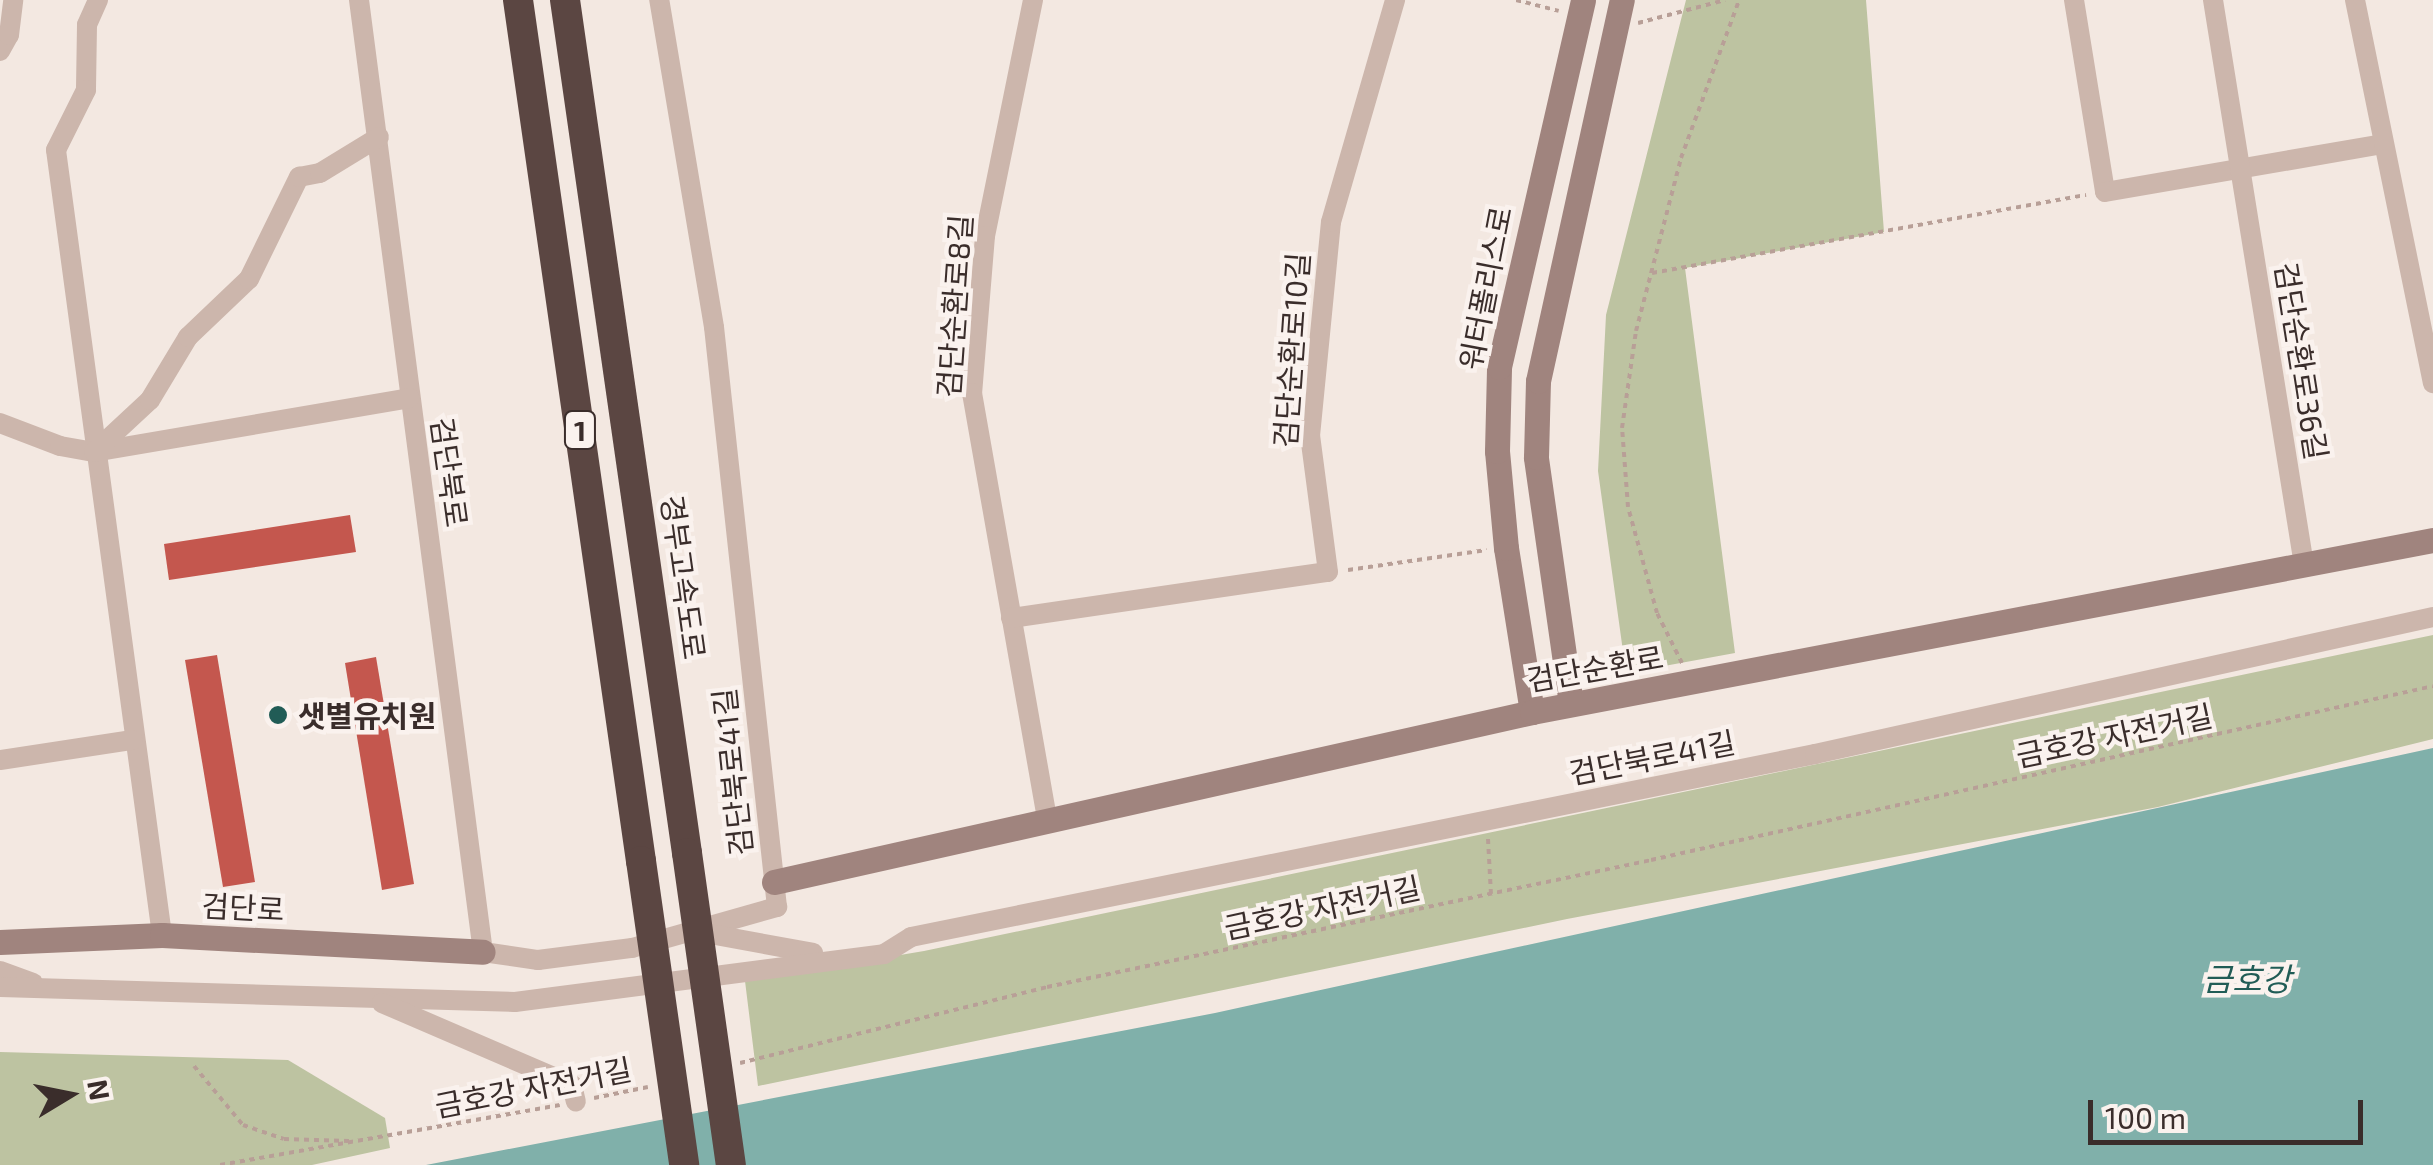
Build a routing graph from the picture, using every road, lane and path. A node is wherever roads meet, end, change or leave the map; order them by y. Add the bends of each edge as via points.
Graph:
1 (13, 0) edge
2 (98, 0) edge
3 (360, 0) edge
4 (518, 0) edge
5 (565, 0) edge
6 (658, 0) edge
7 (1032, 0) edge
8 (1395, 0) edge
9 (1516, 0) edge
10 (1622, 0) edge
11 (1725, 0) edge
12 (1739, 0) edge
13 (2074, 0) edge
14 (2213, 0) edge
15 (2355, 0) edge
16 (1581, 8) edge
17 (1614, 29) junction
18 (0, 51) edge
19 (379, 138) junction
20 (2383, 144) junction
21 (2240, 168) junction
22 (2105, 192) junction
23 (1651, 274) junction
24 (2433, 383) edge
25 (410, 398) junction
26 (0, 423) edge
27 (94, 452) junction
28 (2433, 540) edge
29 (1506, 548) junction
30 (2304, 564) junction
31 (1328, 572) junction
32 (2433, 617) edge
33 (1011, 618) junction
34 (1692, 683) junction
35 (2433, 686) edge
36 (1571, 704) junction
37 (1532, 712) junction
38 (133, 740) junction
39 (0, 760) edge
40 (1047, 818) junction
41 (1487, 820) junction
42 (774, 882) junction
43 (1490, 894) junction
44 (692, 931) junction
45 (162, 936) junction
46 (0, 942) edge
47 (484, 952) junction
48 (832, 957) junction
49 (0, 971) edge
50 (0, 987) edge
51 (48, 989) junction
52 (371, 998) junction
53 (736, 1064) dead end
54 (194, 1066) dead end
55 (659, 1084) dead end
56 (576, 1102) junction
57 (360, 1142) junction
58 (220, 1165) edge
59 (684, 1165) edge
60 (732, 1165) edge

1 - 18 street
2 - 27 street via 87,25 86,90 56,150
3 - 19 street, 검단북로
4 - 59 highway, 1, bridge
5 - 60 highway, 경부고속도로 / 1, bridge
6 - 42 street, 검단북로41길 via 714,327
7 - 33 street, 검단순환로8길 via 985,236 972,393
8 - 31 street, 검단순환로10길 via 1330,222 1310,436
9 - 16 path
10 - 17 main road
11 - 17 path
12 - 23 path via 1681,158
13 - 22 street
14 - 21 street, 검단순환로36길
15 - 20 street
16 - 29 main road, 워터폴리스로 via 1499,367 1497,451
17 - 36 main road via 1538,381 1536,457
19 - 25 street, 검단북로
19 - 27 street via 320,173 299,177 249,279 188,337 150,400
20 - 21 street
20 - 24 street
21 - 22 street
21 - 30 street, 검단순환로36길
22 - 23 path
23 - 34 path via 1622,428 1628,507 1657,613
25 - 27 street
25 - 47 street, 검단북로
26 - 27 street
27 - 38 street
28 - 30 main road, 검단순환로
29 - 31 path
29 - 37 main road, 워터폴리스로
30 - 34 main road, 검단순환로
31 - 33 street
32 - 41 street, 검단북로41길
33 - 40 street, 검단순환로8길
34 - 36 main road, 검단순환로
35 - 43 path, 금호강 자전거길
36 - 37 main road, 검단순환로
37 - 40 main road, 검단순환로
38 - 39 street
38 - 45 street
40 - 42 main road, 검단순환로
41 - 43 path
41 - 48 street, 검단북로41길 via 911,937 884,954
42 - 44 street, 검단북로41길 via 777,906
43 - 53 path, 금호강 자전거길 via 1047,987
44 - 47 street, 검단북로41길 via 632,948 538,960
44 - 48 street
45 - 46 main road, 검단로
45 - 47 main road, 검단로
48 - 52 street via 515,1002
49 - 51 street
50 - 51 street
51 - 52 street
52 - 56 street via 572,1086
54 - 57 path via 243,1125 284,1139
55 - 56 path, 금호강 자전거길
56 - 57 path, 금호강 자전거길
57 - 58 path, 금호강 자전거길

